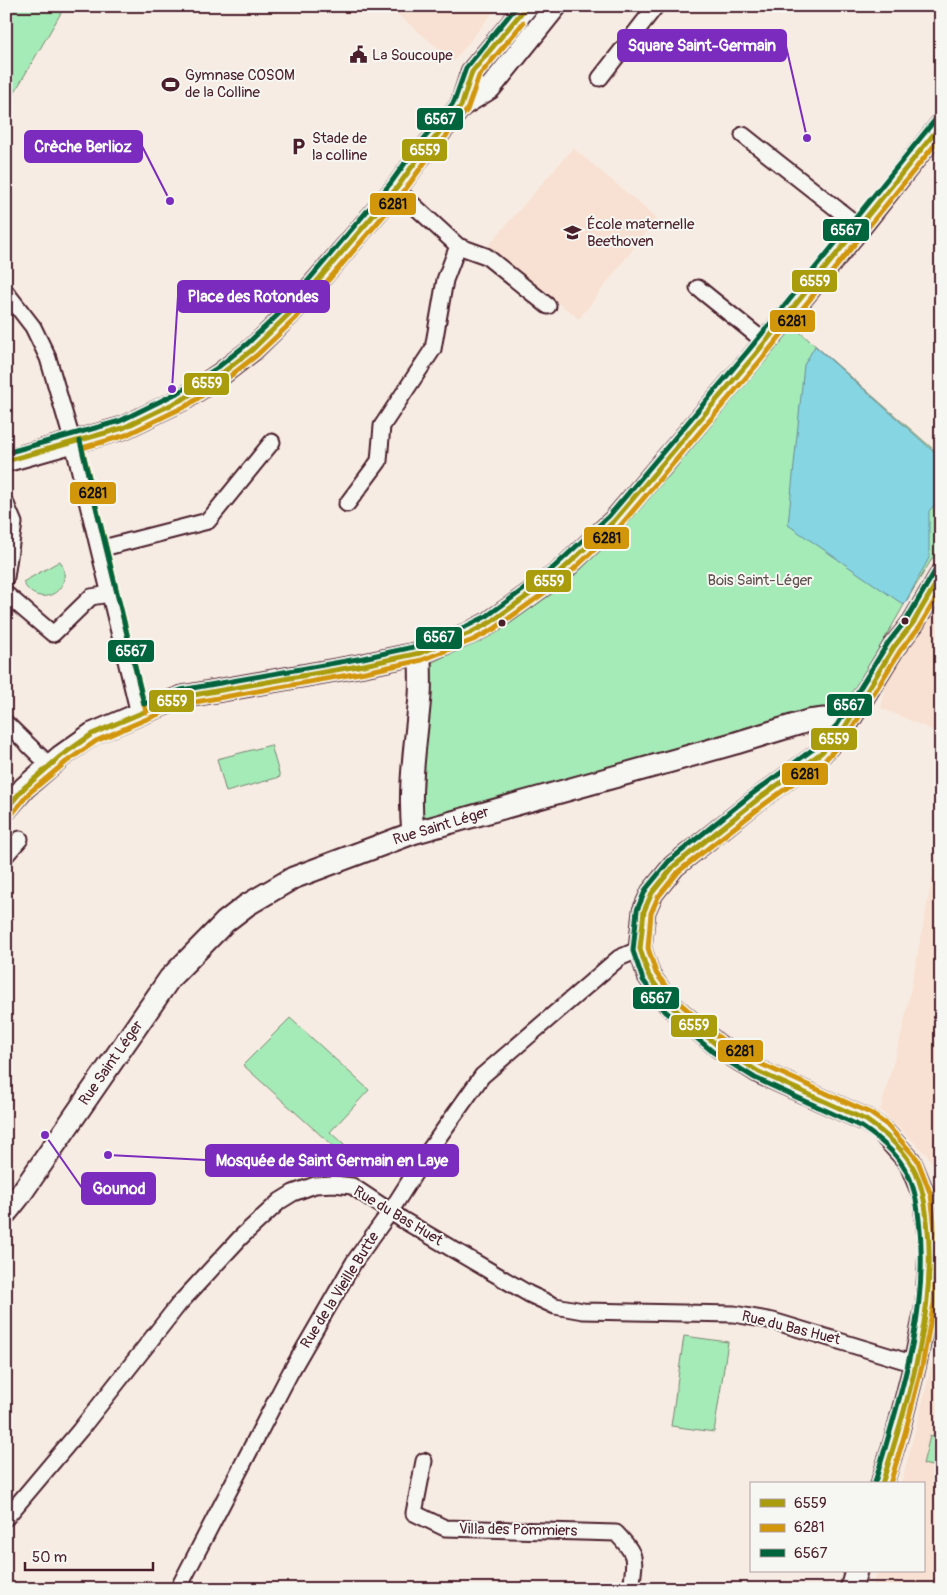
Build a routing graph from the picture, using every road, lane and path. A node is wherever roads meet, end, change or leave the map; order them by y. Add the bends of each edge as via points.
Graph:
1 (527, 6) edge
2 (556, 6) edge
3 (656, 6) edge
4 (600, 78) dead end
5 (462, 106) junction
6 (941, 125) edge
7 (743, 135) dead end
8 (396, 189) junction
9 (860, 228) junction
10 (458, 246) junction
11 (698, 288) dead end
12 (6, 292) edge
13 (548, 306) dead end
14 (765, 342) junction
15 (272, 442) dead end
16 (73, 443) junction
17 (6, 462) edge
18 (6, 504) edge
19 (347, 504) dead end
20 (99, 550) junction
21 (941, 575) edge
22 (6, 577) edge
23 (6, 594) edge
24 (109, 594) junction
25 (420, 653) junction
26 (139, 714) junction
27 (6, 723) edge
28 (843, 730) junction
29 (49, 765) junction
30 (6, 809) edge
31 (413, 833) junction
32 (20, 839) dead end
33 (6, 855) edge
34 (640, 949) junction
35 (390, 1212) junction
36 (6, 1213) edge
37 (915, 1364) junction
38 (424, 1461) dead end
39 (883, 1482) edge
40 (6, 1518) edge
41 (856, 1572) edge
42 (178, 1589) edge
43 (631, 1589) edge
44 (851, 1589) edge

1 - 5 street via 472,72
2 - 5 street via 490,88
3 - 4 street
5 - 8 street via 419,156
6 - 9 street
7 - 9 street
8 - 10 street
8 - 16 street via 289,314 252,350 185,398 123,428
9 - 14 street
10 - 13 street via 486,256
10 - 19 street via 445,280 433,349 382,426 379,461
11 - 14 street
12 - 16 street via 33,327 48,358
14 - 25 street via 614,521 558,574 491,622
15 - 20 street via 208,521
16 - 17 street
16 - 20 street
18 - 22 street via 14,523
20 - 24 street
21 - 28 street
23 - 24 street via 53,634 91,597
24 - 26 street
25 - 26 street via 182,697
25 - 31 street via 411,797
26 - 29 street via 92,734
27 - 29 street
28 - 31 street, Rue Saint Léger via 824,719 808,721
28 - 34 street via 821,753 674,866 652,893 644,911
29 - 30 street
31 - 36 street, Rue Saint Léger via 293,878 225,922 170,978
32 - 33 street
34 - 35 street, Rue de la Vieille Butte via 619,958 482,1076
34 - 37 street via 649,976 670,1004 718,1046 759,1072 866,1120 882,1131 910,1162 924,1196 930,1246 927,1303
35 - 37 street, Rue du Bas Huet via 555,1306 584,1311 734,1314 773,1321
35 - 40 street, Rue du Bas Huet via 352,1186 334,1184 315,1185 280,1201 241,1236 179,1304
35 - 42 street, Rue de la Vieille Butte via 354,1262 290,1373
37 - 39 street
38 - 43 street, Villa des Pommiers via 414,1513 445,1528 616,1533 632,1550
41 - 44 street

